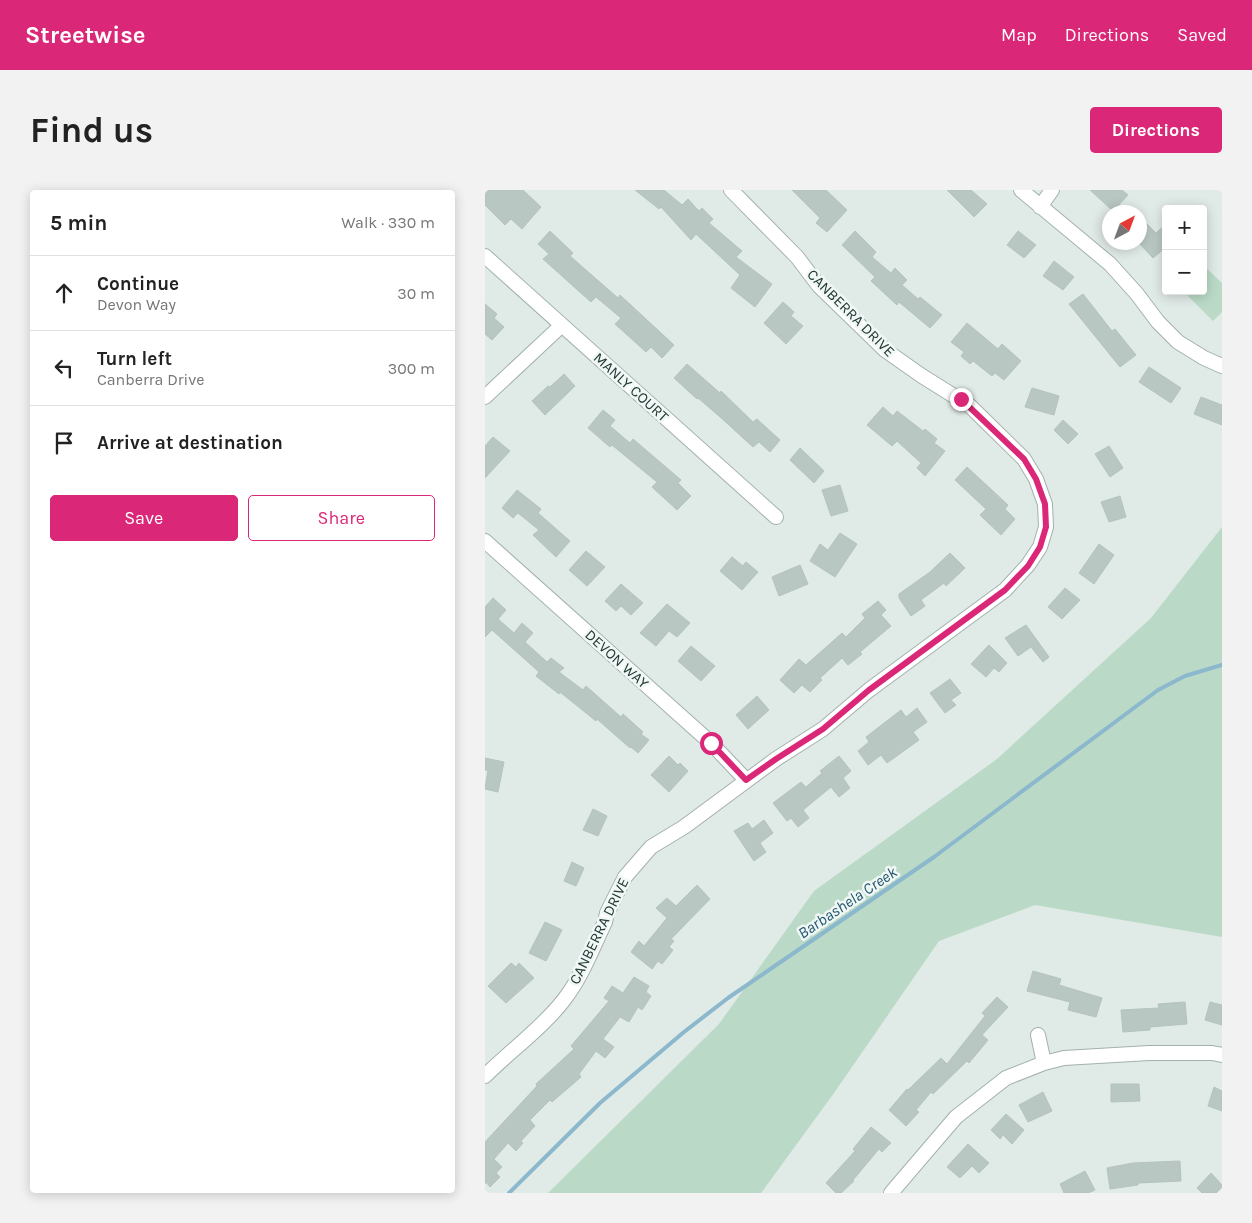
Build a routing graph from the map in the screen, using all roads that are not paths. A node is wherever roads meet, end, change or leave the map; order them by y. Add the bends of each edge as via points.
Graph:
1 (731, 190) edge
2 (1021, 190) edge
3 (1052, 190) edge
4 (1040, 207) junction
5 (485, 256) edge
6 (562, 325) junction
7 (1222, 366) edge
8 (485, 396) edge
9 (776, 517) dead end
10 (485, 541) edge
11 (746, 780) junction
12 (1038, 1035) dead end
13 (1222, 1055) edge
14 (1044, 1063) junction
15 (485, 1076) edge
16 (891, 1193) edge

1 - 11 street, CANBERRA DRIVE via 797,257 819,286 885,350 970,406 1024,459 1045,504 1046,527 1040,547 1028,566 1005,590 869,690 823,729
2 - 4 street
3 - 4 street
4 - 7 street via 1110,264 1178,342
5 - 6 street, MANLY COURT
6 - 8 street
6 - 9 street, MANLY COURT
10 - 11 street, DEVON WAY via 711,743
11 - 15 street, CANBERRA DRIVE via 640,858 625,877 579,977 563,1002
12 - 14 street
13 - 14 street via 1149,1053 1064,1058
14 - 16 street via 1005,1078 956,1117

